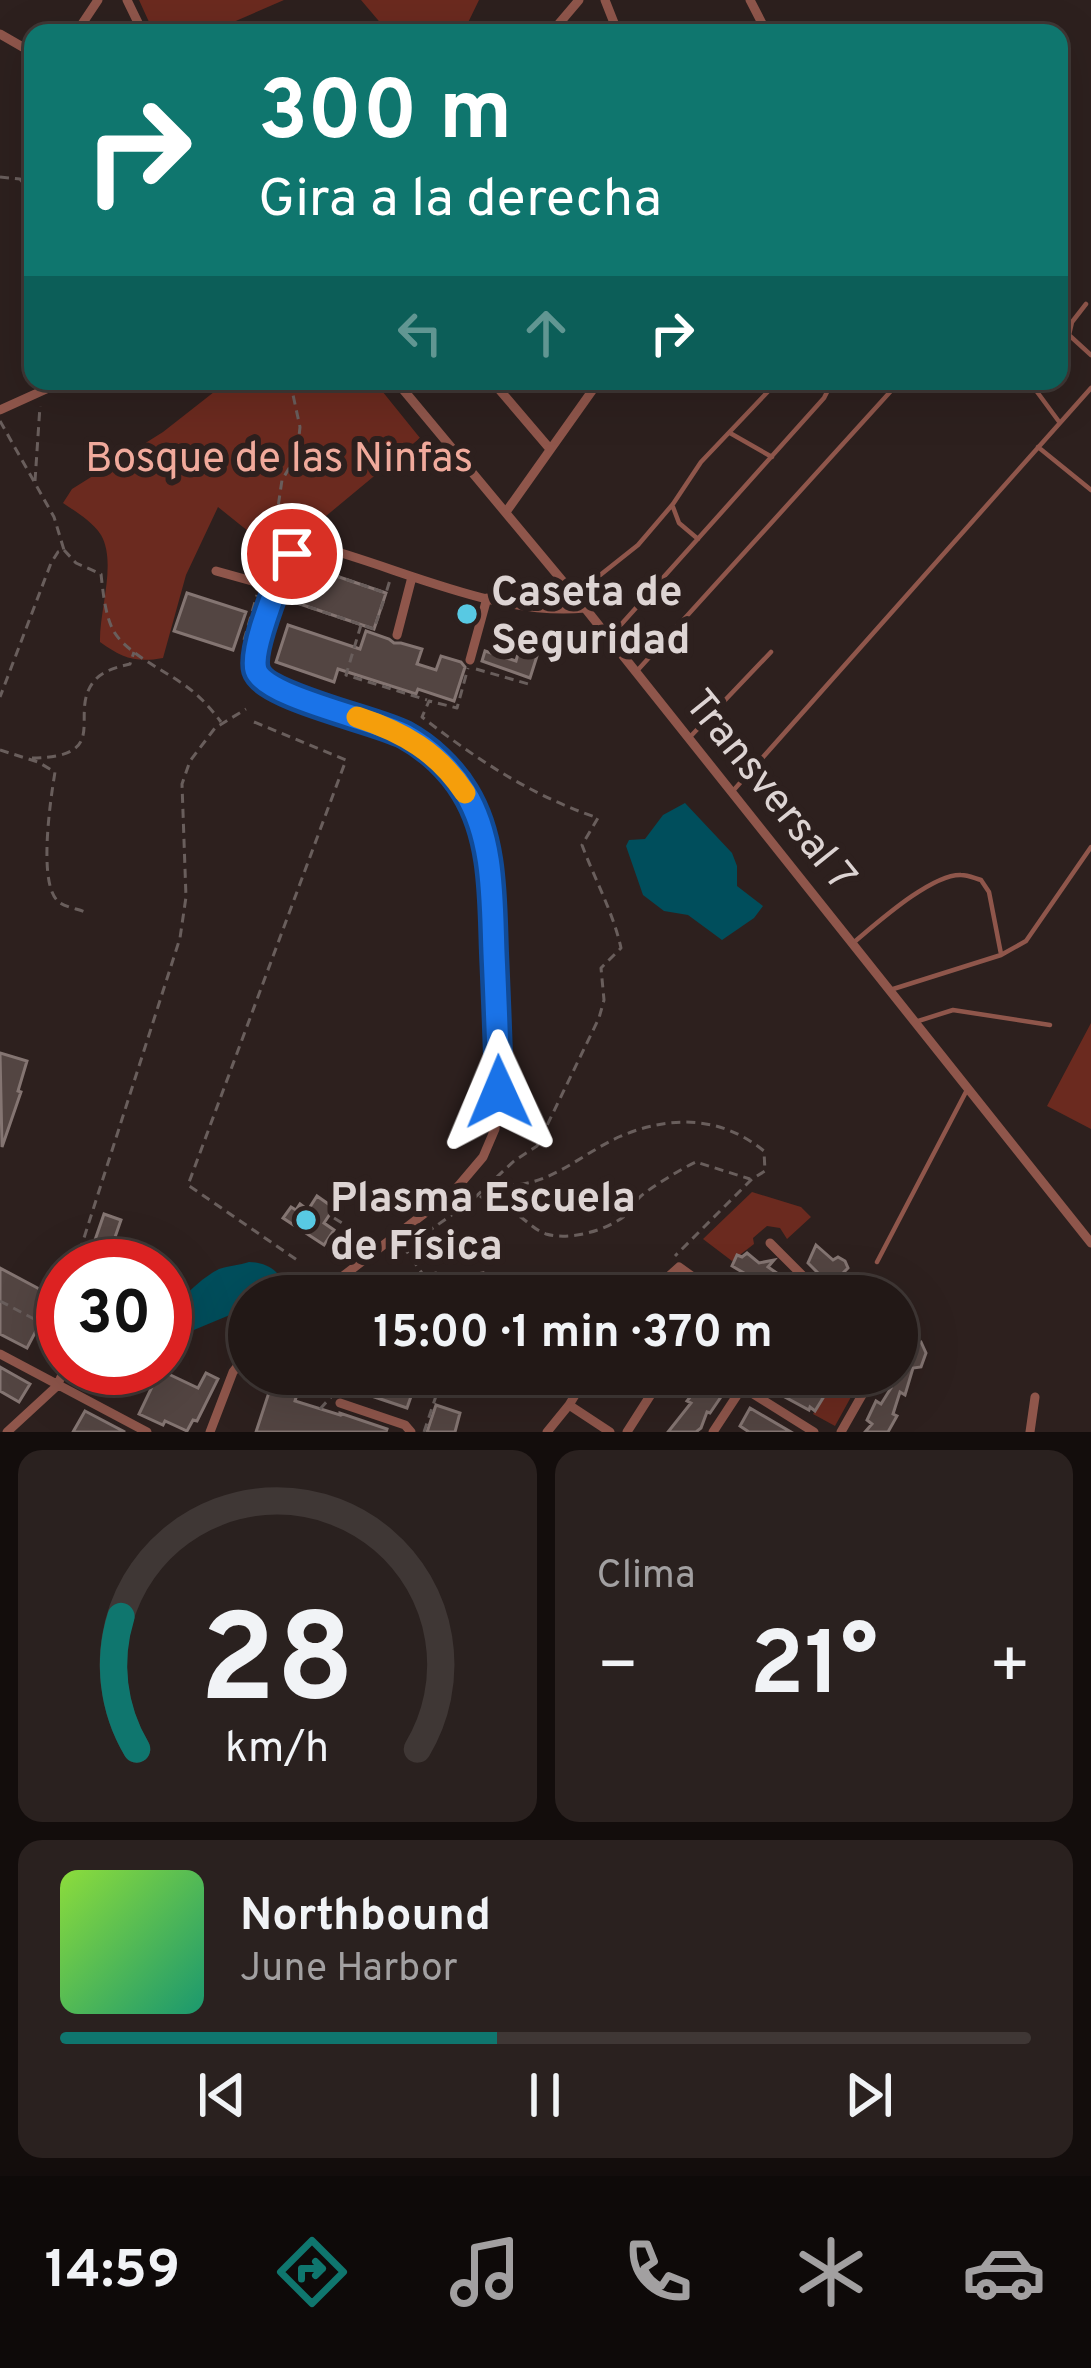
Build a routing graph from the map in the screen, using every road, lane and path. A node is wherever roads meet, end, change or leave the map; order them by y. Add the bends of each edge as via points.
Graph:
1 (579, 0) edge
2 (559, 24) edge
3 (1087, 304) dead end
4 (1091, 355) edge
5 (1091, 388) edge
6 (45, 390) edge
7 (292, 390) edge
8 (404, 390) edge
9 (503, 390) edge
10 (593, 390) edge
11 (770, 390) edge
12 (828, 390) edge
13 (892, 390) edge
14 (1036, 390) edge
15 (41, 392) junction
16 (0, 410) edge
17 (0, 421) edge
18 (1060, 423) junction
19 (730, 433) junction
20 (1038, 447) junction
21 (550, 449) junction
22 (772, 457) junction
23 (35, 482) junction
24 (1091, 490) edge
25 (673, 504) junction
26 (506, 512) junction
27 (698, 539) junction
28 (302, 546) junction
29 (64, 550) junction
30 (292, 569) dead end
31 (216, 571) dead end
32 (391, 577) dead end
33 (412, 577) junction
34 (260, 583) junction
35 (282, 592) junction
36 (386, 593) junction
37 (575, 595) junction
38 (488, 598) junction
39 (585, 608) junction
40 (362, 625) junction
41 (398, 635) dead end
42 (609, 638) junction
43 (244, 640) dead end
44 (135, 651) junction
45 (771, 652) dead end
46 (469, 664) junction
47 (636, 672) junction
48 (532, 685) dead end
49 (0, 697) edge
50 (429, 701) junction
51 (246, 709) dead end
52 (254, 722) dead end
53 (222, 724) junction
54 (689, 738) junction
55 (0, 750) edge
56 (29, 759) junction
57 (732, 792) junction
58 (1091, 847) edge
59 (86, 912) dead end
60 (853, 943) junction
61 (1001, 956) junction
62 (890, 991) junction
63 (915, 1022) junction
64 (1050, 1024) dead end
65 (968, 1088) junction
66 (752, 1179) junction
67 (488, 1184) junction
68 (477, 1194) junction
69 (334, 1218) dead end
70 (426, 1233) dead end
71 (83, 1239) edge
72 (375, 1243) dead end
73 (770, 1243) dead end
74 (1091, 1243) edge
75 (402, 1244) dead end
76 (300, 1262) dead end
77 (878, 1262) dead end
78 (674, 1265) junction
79 (344, 1275) edge
80 (423, 1275) edge
81 (665, 1275) edge
82 (689, 1275) edge
83 (803, 1275) edge
84 (0, 1301) edge
85 (36, 1319) edge
86 (0, 1354) edge
87 (36, 1374) edge
88 (228, 1385) edge
89 (47, 1395) edge
90 (74, 1395) edge
91 (436, 1395) edge
92 (575, 1395) edge
93 (650, 1395) edge
94 (737, 1395) edge
95 (753, 1395) edge
96 (862, 1395) edge
97 (1035, 1397) dead end
98 (340, 1403) dead end
99 (569, 1405) junction
100 (7, 1432) edge
101 (146, 1432) edge
102 (210, 1432) edge
103 (411, 1432) edge
104 (424, 1432) edge
105 (547, 1432) edge
106 (610, 1432) edge
107 (626, 1432) edge
108 (713, 1432) edge
109 (814, 1432) edge
110 (842, 1432) edge
111 (1030, 1432) edge

1 - 2 street
3 - 4 lane via 1069,335
5 - 18 lane
6 - 15 street
7 - 28 path via 301,427 278,507
8 - 26 street, Transversal 7
9 - 21 street
10 - 21 street
11 - 19 lane
12 - 22 lane
13 - 47 lane
14 - 18 lane
15 - 16 street
15 - 23 path
17 - 23 path
18 - 20 lane
19 - 22 lane
19 - 25 lane
20 - 24 lane
20 - 57 lane
21 - 26 street
22 - 27 lane
23 - 29 path
25 - 27 lane via 679,523
25 - 37 lane via 638,545
26 - 37 street, Transversal 7
27 - 42 lane
28 - 33 street
28 - 35 street via 285,564
29 - 44 path via 100,574 112,628
29 - 49 path via 51,563
30 - 36 path via 304,574 307,566
31 - 34 street
32 - 36 path
33 - 38 street
33 - 41 street
34 - 35 street
34 - 43 path
35 - 40 path
35 - 79 street via 256,650 260,680 427,750 464,790 487,849 495,1130 455,1190
36 - 40 path via 374,629
37 - 39 street, Transversal 7
38 - 39 street
38 - 46 street
39 - 42 street, Transversal 7
40 - 50 path via 346,676
42 - 47 street, Transversal 7
44 - 53 path via 206,702
44 - 56 path via 130,664 96,679 88,692 77,746 67,755
45 - 54 lane
46 - 48 path
46 - 50 path via 457,708
47 - 54 street, Transversal 7
50 - 67 path via 422,717 481,761 598,818 582,845 622,948 601,968 599,1018 537,1146
51 - 53 path
52 - 76 path via 346,760 188,1185
53 - 71 path via 190,761 182,784 180,938
54 - 57 street, Transversal 7
55 - 56 path
56 - 59 path via 55,772 51,892
57 - 60 street, Transversal 7
58 - 61 lane via 1026,940
60 - 61 lane via 895,908 961,875 981,880 989,892
60 - 62 street, Transversal 7
61 - 62 lane
62 - 63 street, Transversal 7
63 - 64 lane via 953,1010
63 - 65 street, Transversal 7
65 - 74 street, Transversal 7
65 - 77 lane
66 - 67 path via 765,1171 764,1151 746,1136 681,1119 622,1136 562,1172
66 - 68 path via 689,1164 642,1194 625,1217 566,1237 542,1234
66 - 78 path
67 - 68 path
68 - 70 path
69 - 72 path
73 - 83 street
75 - 80 path
78 - 81 street
78 - 82 street
84 - 85 path
86 - 87 street
88 - 102 street
89 - 100 street
90 - 101 street
91 - 104 path
92 - 99 street
93 - 107 street
94 - 108 street
95 - 109 street
96 - 110 street
97 - 111 street
98 - 103 street
99 - 105 street
99 - 106 street

